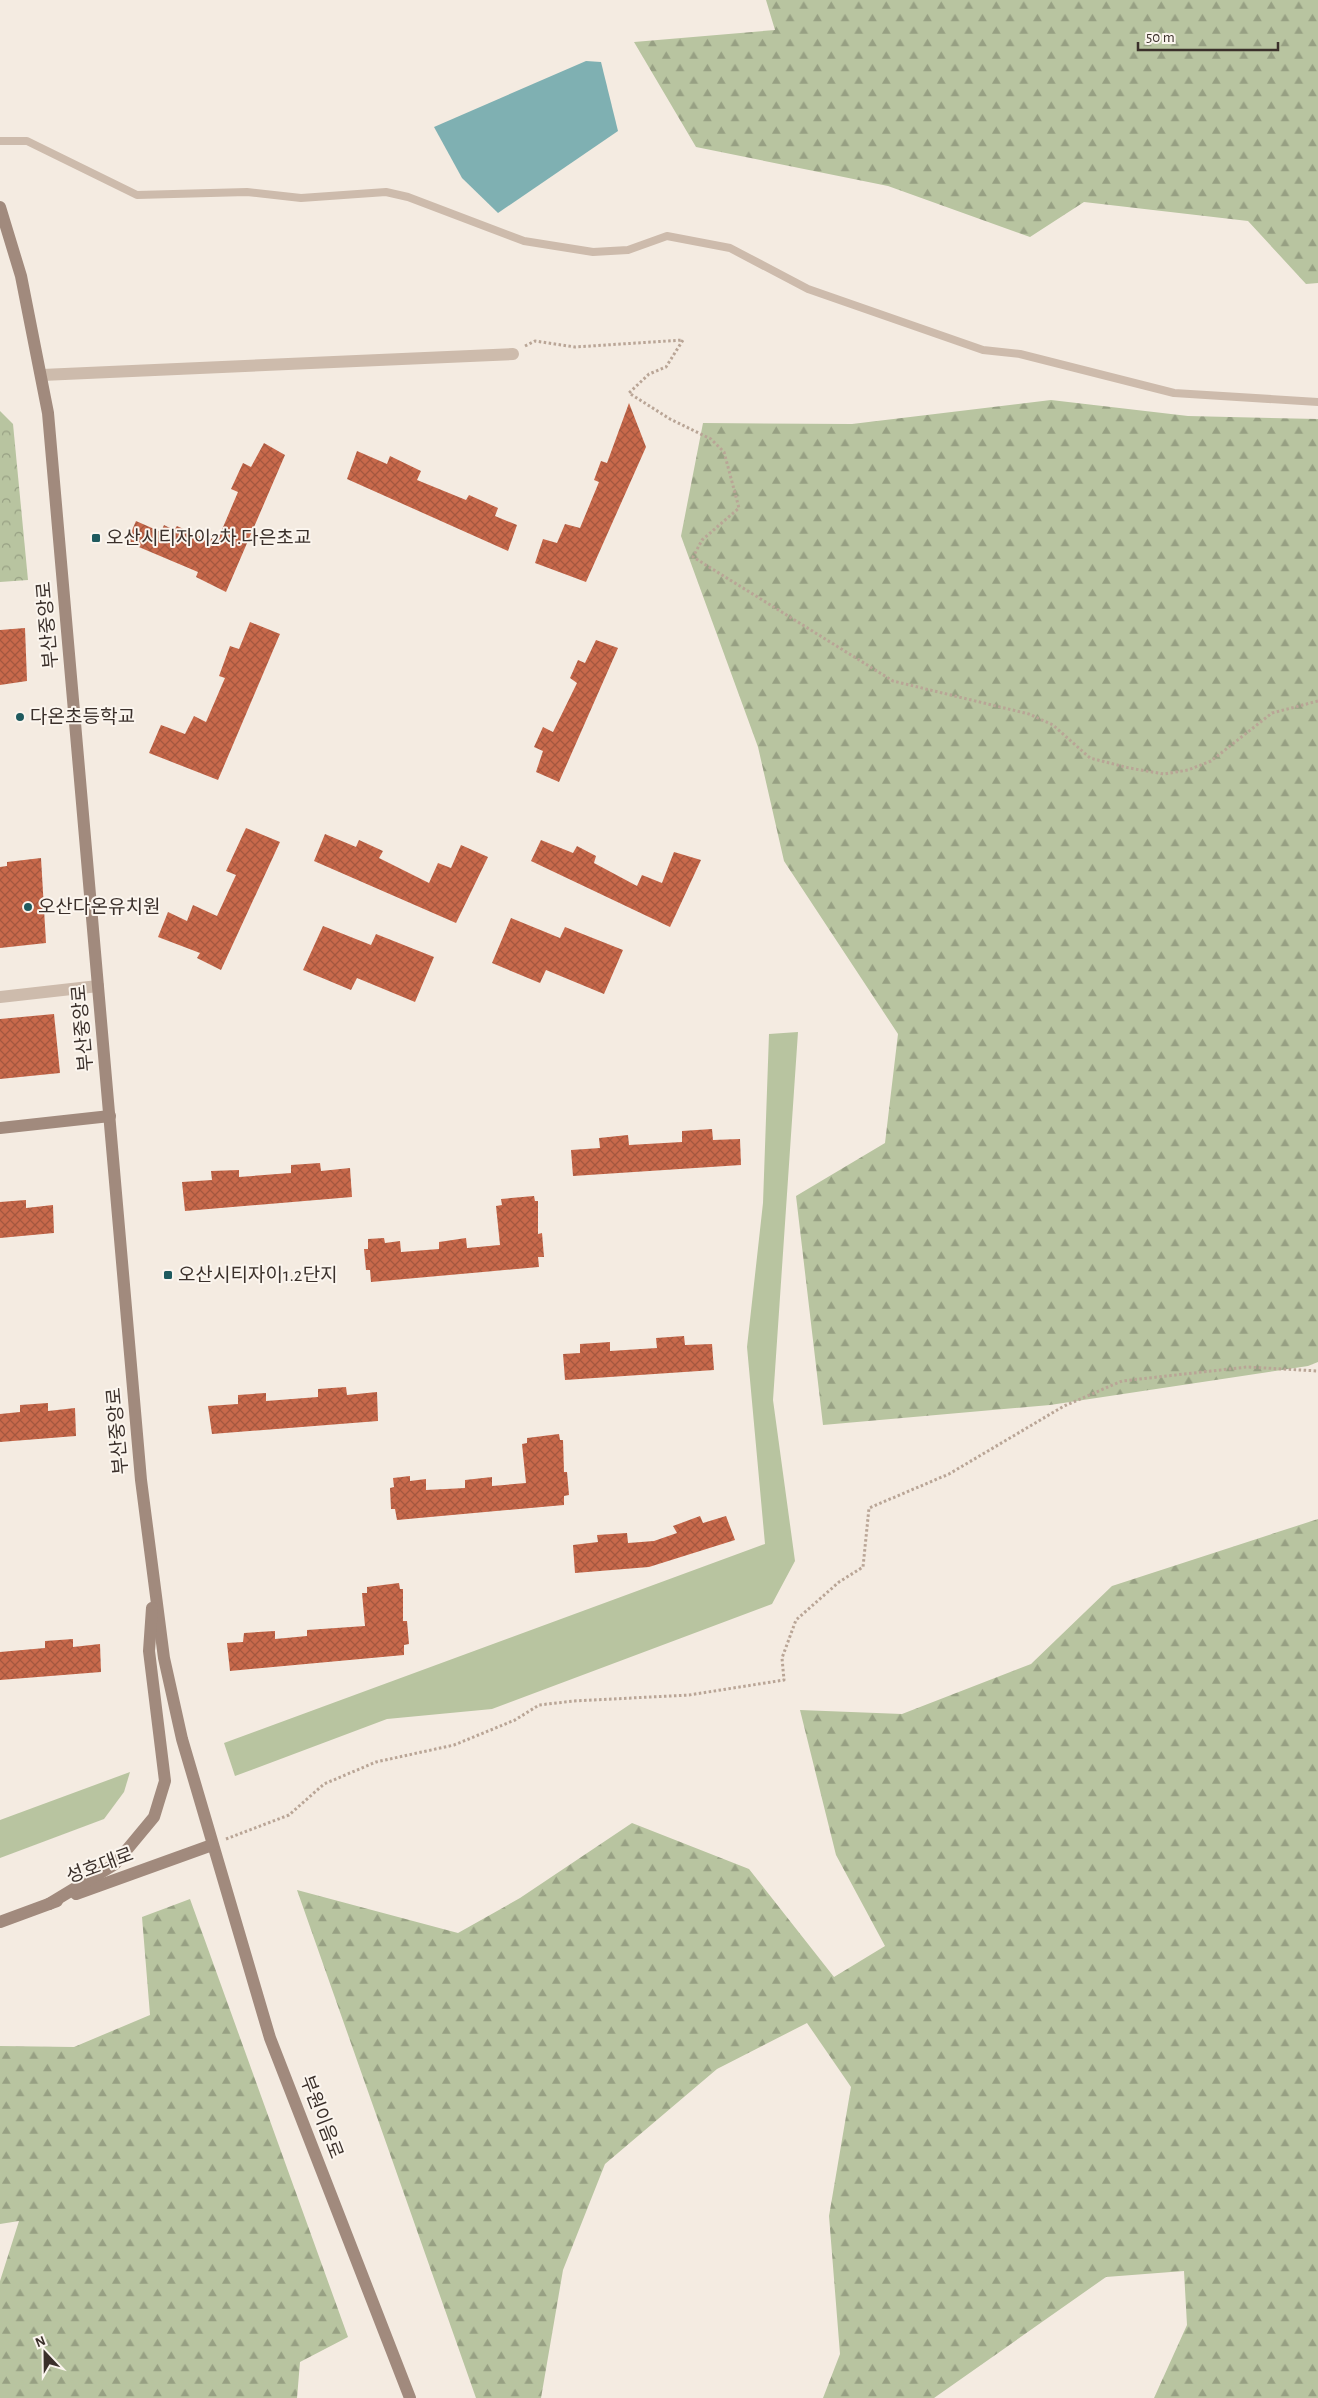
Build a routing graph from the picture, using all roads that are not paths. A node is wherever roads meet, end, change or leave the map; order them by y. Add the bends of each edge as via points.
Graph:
1 (0, 141) edge
2 (0, 207) edge
3 (513, 354) road end
4 (42, 375) junction
5 (1318, 402) edge
6 (98, 986) junction
7 (0, 996) edge
8 (110, 1116) junction
9 (0, 1128) edge
10 (154, 1581) junction
11 (212, 1845) junction
12 (49, 1904) junction
13 (0, 1922) edge
14 (410, 2398) edge

1 - 5 lane via 27,141 137,196 246,192 301,198 386,192 408,197 524,241 593,252 628,250 667,236 730,248 808,289 983,350 1020,354 1174,393
2 - 4 street, 부산중앙로 via 21,276
3 - 4 street
4 - 6 street, 부산중앙로 via 48,413
6 - 7 street
6 - 8 street, 부산중앙로
8 - 9 street
8 - 10 street, 부산중앙로
10 - 11 street, 부산중앙로 via 164,1658 182,1739
10 - 12 street via 149,1651 165,1781 154,1817 115,1864
11 - 12 street, 성호대로
11 - 14 street, 부원이음로 via 270,2038
12 - 13 street, 성호대로

